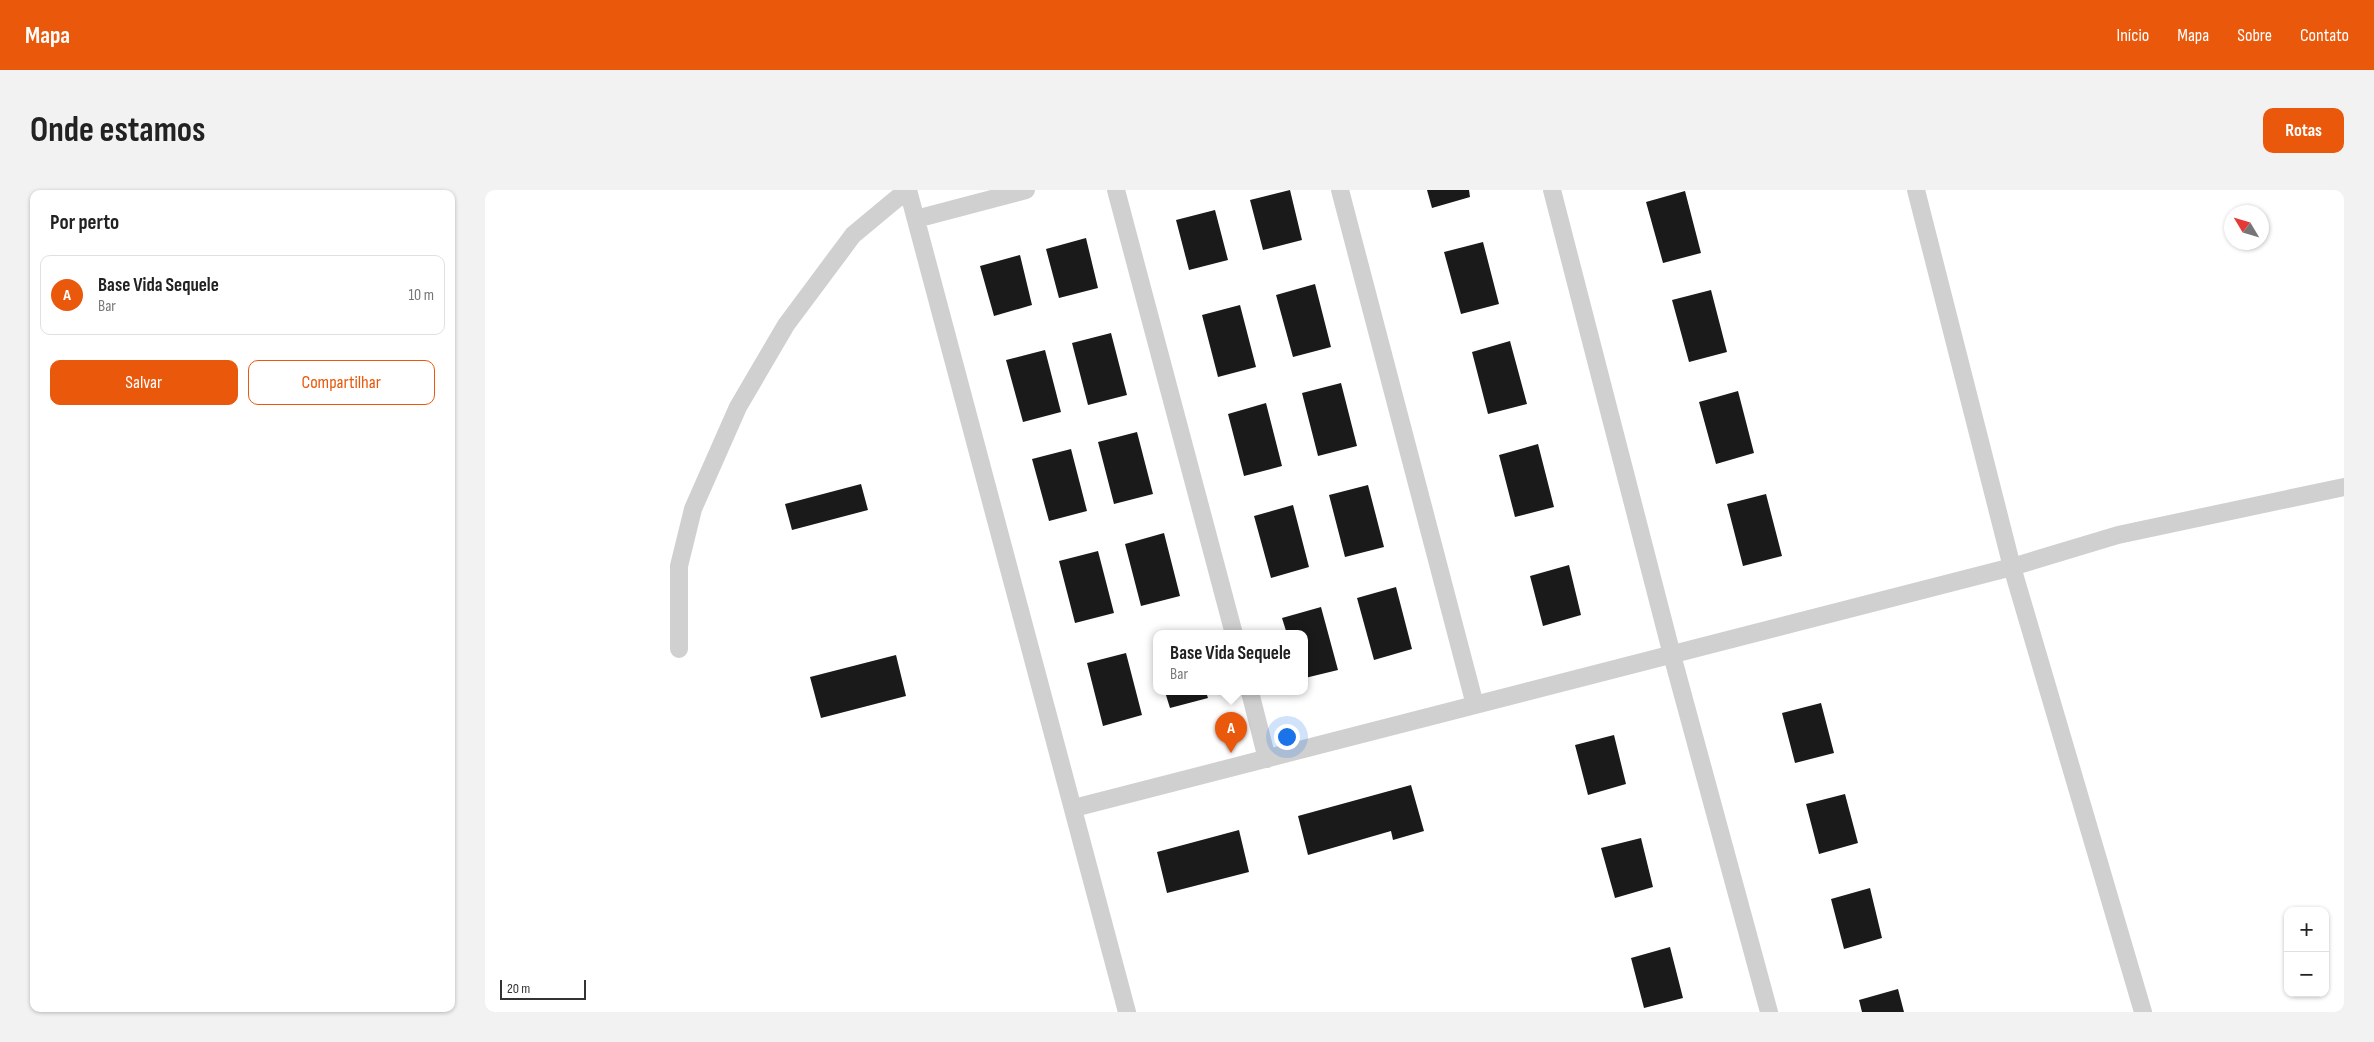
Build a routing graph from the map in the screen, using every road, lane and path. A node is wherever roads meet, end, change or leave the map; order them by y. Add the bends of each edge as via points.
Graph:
1 (908, 190) edge
2 (1026, 190) edge
3 (1117, 190) edge
4 (1340, 190) edge
5 (1552, 190) edge
6 (1916, 190) edge
7 (916, 219) junction
8 (2344, 487) edge
9 (2012, 568) junction
10 (1233, 630) edge
11 (679, 649) dead end
12 (1671, 655) junction
13 (1251, 695) edge
14 (1475, 705) junction
15 (1267, 759) junction
16 (1074, 808) junction
17 (1127, 1012) edge
18 (1769, 1012) edge
19 (2143, 1012) edge

1 - 7 lane
1 - 11 lane via 853,235 786,325 738,407 693,509 679,566
2 - 7 lane
3 - 10 lane
4 - 14 lane
5 - 12 lane
6 - 9 lane
7 - 16 lane
8 - 9 lane via 2118,535
9 - 12 lane
9 - 19 lane
12 - 14 lane
12 - 18 lane
13 - 15 lane
14 - 15 lane
15 - 16 lane
16 - 17 lane

